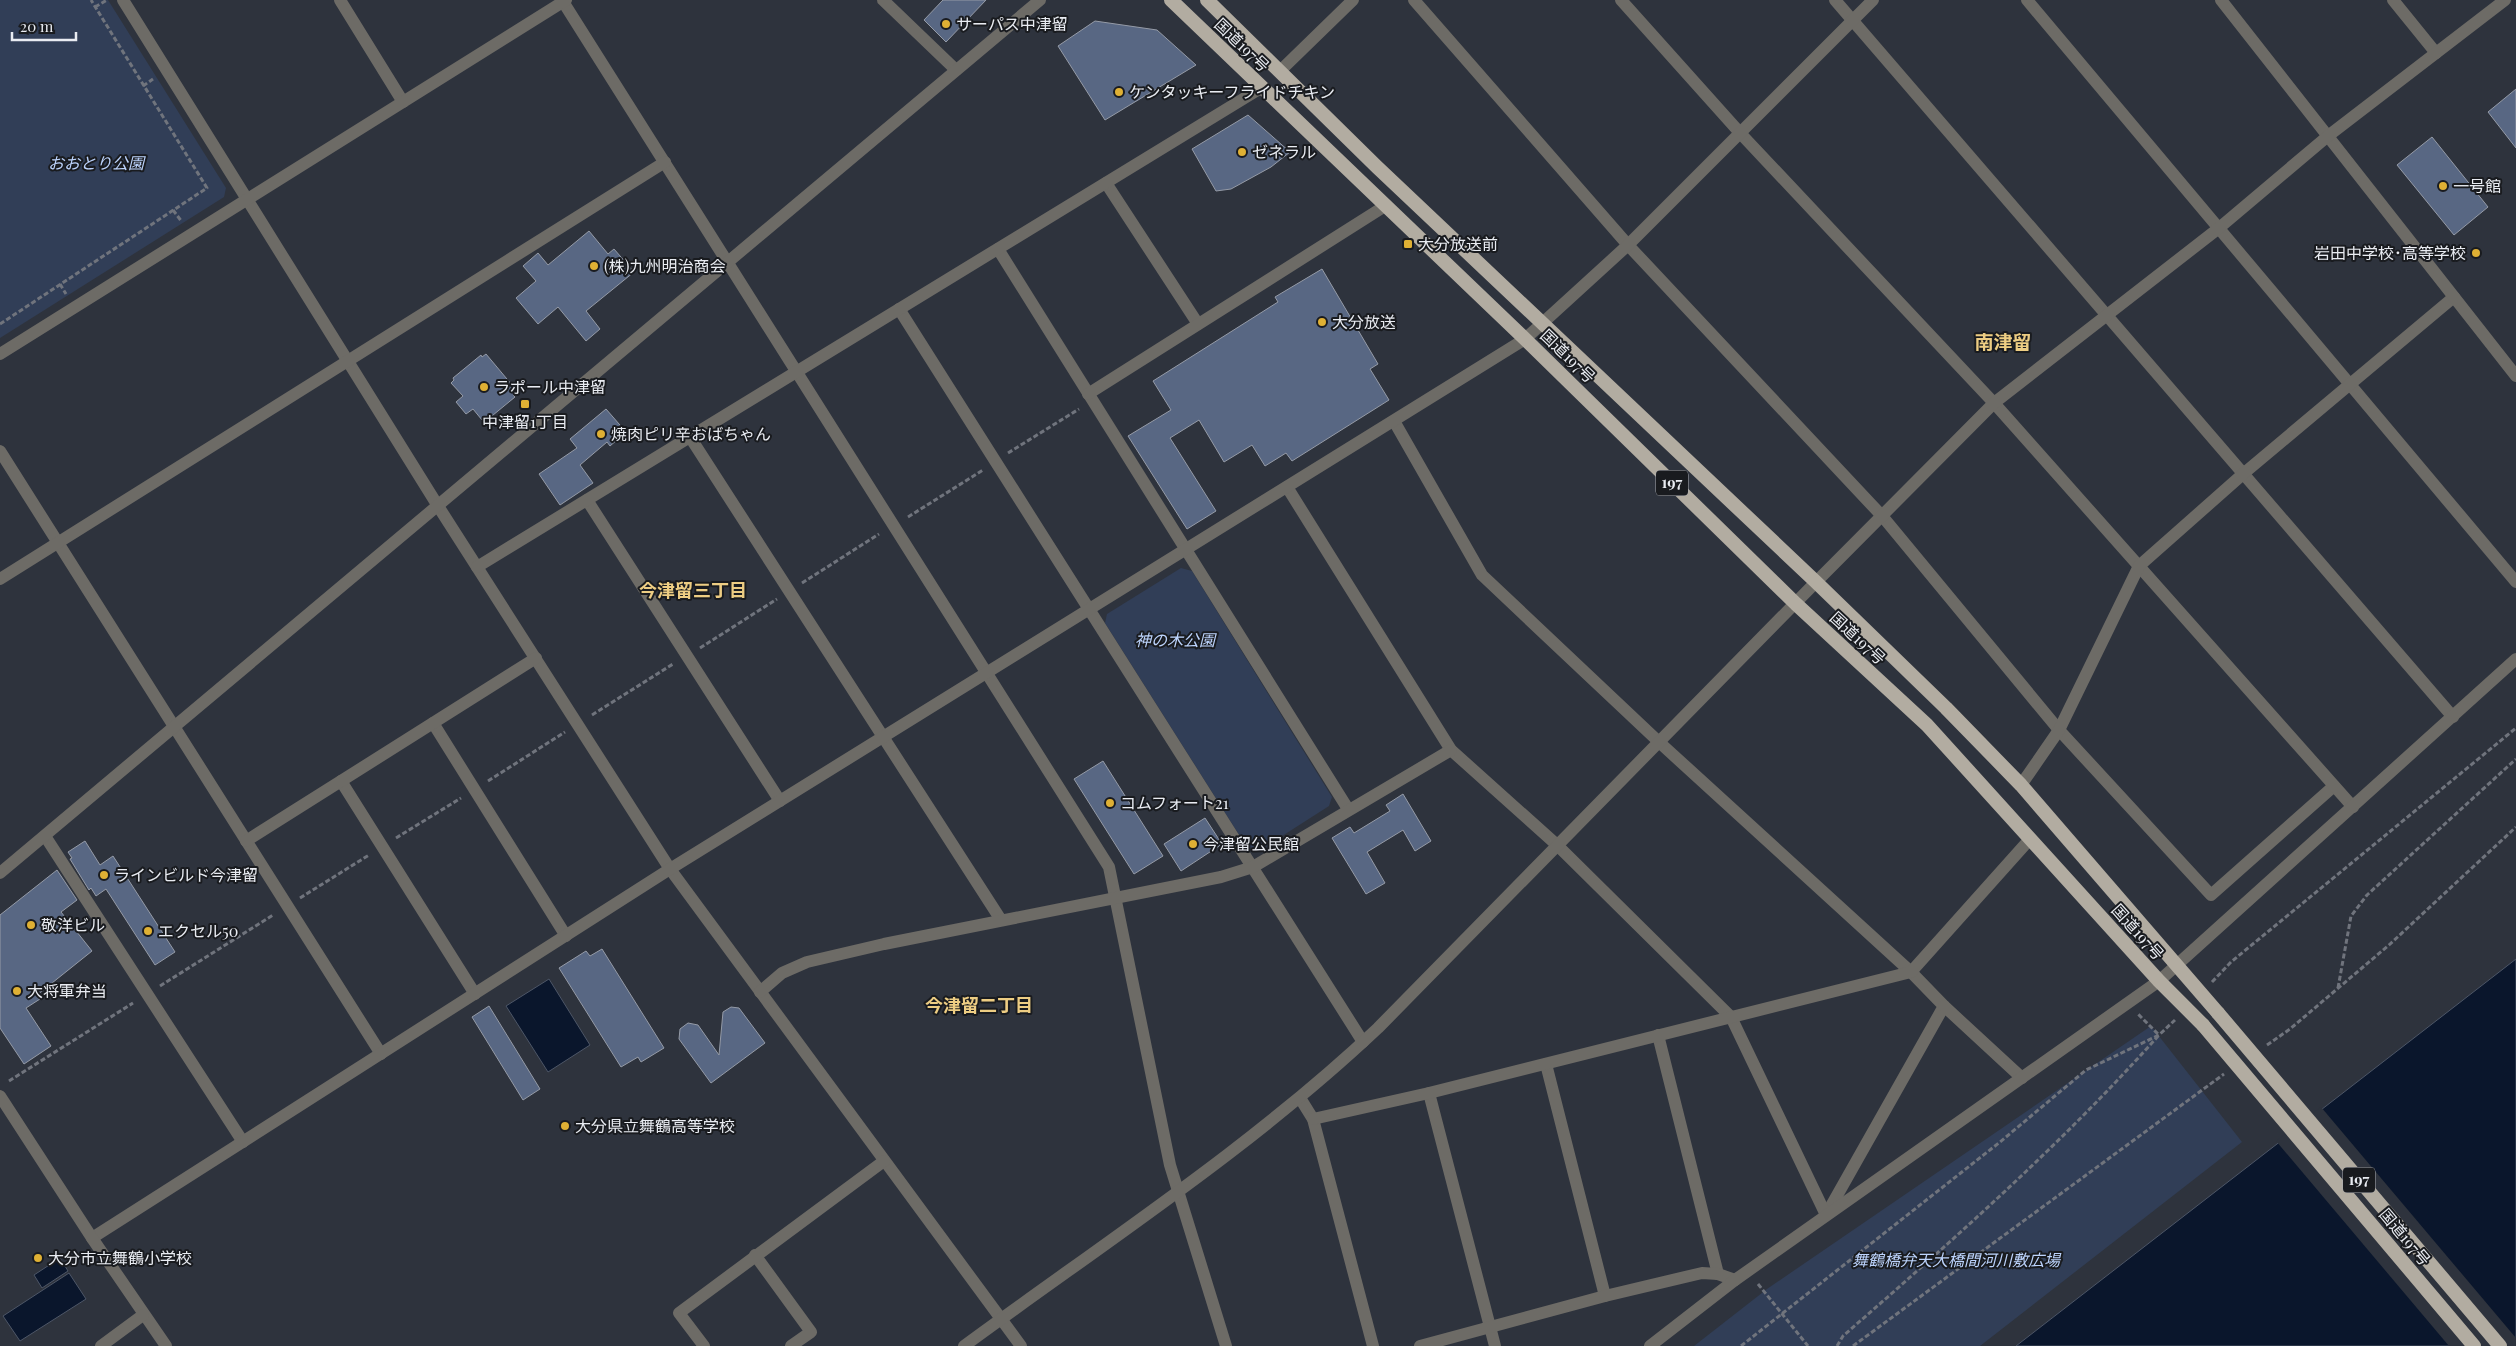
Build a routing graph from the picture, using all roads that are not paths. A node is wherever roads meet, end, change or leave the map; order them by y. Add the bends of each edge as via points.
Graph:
1 (123, 0) edge
2 (340, 0) edge
3 (883, 0) edge
4 (1040, 0) edge
5 (1171, 0) edge
6 (1207, 0) edge
7 (1353, 0) edge
8 (1414, 0) edge
9 (1621, 0) edge
10 (1834, 0) edge
11 (1873, 0) edge
12 (2027, 0) edge
13 (2221, 0) edge
14 (2393, 0) edge
15 (2505, 0) edge
16 (564, 1) edge
17 (1852, 20) junction
18 (2436, 53) junction
19 (956, 70) junction
20 (1280, 70) junction
21 (1261, 88) junction
22 (403, 102) junction
23 (1741, 134) junction
24 (2328, 136) junction
25 (665, 162) junction
26 (1106, 183) junction
27 (247, 199) junction
28 (1385, 206) junction
29 (2219, 228) junction
30 (1628, 245) junction
31 (998, 249) junction
32 (728, 262) junction
33 (2454, 297) junction
34 (899, 309) junction
35 (2106, 315) junction
36 (1198, 324) junction
37 (1544, 324) junction
38 (1526, 339) junction
39 (0, 354) edge
40 (348, 361) junction
41 (797, 372) junction
42 (2516, 376) edge
43 (2350, 383) junction
44 (1090, 397) junction
45 (1994, 403) junction
46 (1394, 421) junction
47 (690, 437) junction
48 (0, 451) edge
49 (2243, 474) junction
50 (1287, 487) junction
51 (587, 500) junction
52 (438, 506) junction
53 (1883, 517) junction
54 (58, 543) junction
55 (1186, 550) junction
56 (2139, 566) junction
57 (477, 567) junction
58 (0, 579) edge
59 (1816, 582) junction
60 (2516, 582) edge
61 (1796, 604) junction
62 (1090, 609) junction
63 (536, 658) junction
64 (2516, 658) edge
65 (987, 673) junction
66 (2453, 716) junction
67 (433, 723) junction
68 (174, 727) junction
69 (2059, 730) junction
70 (884, 736) junction
71 (1659, 742) junction
72 (1451, 750) junction
73 (341, 781) junction
74 (2021, 785) junction
75 (2334, 786) junction
76 (780, 801) junction
77 (2353, 807) junction
78 (1348, 810) junction
79 (45, 836) junction
80 (2030, 839) junction
81 (246, 841) junction
82 (1557, 845) junction
83 (1253, 867) junction
84 (670, 869) junction
85 (0, 873) edge
86 (1115, 897) junction
87 (1001, 920) junction
88 (566, 936) junction
89 (2177, 966) junction
90 (1911, 972) junction
91 (2159, 980) junction
92 (760, 992) junction
93 (475, 994) junction
94 (1944, 1006) junction
95 (1731, 1017) junction
96 (1658, 1035) junction
97 (1364, 1042) junction
98 (380, 1054) junction
99 (1546, 1064) junction
100 (2022, 1078) junction
101 (1429, 1093) junction
102 (0, 1096) edge
103 (1300, 1098) junction
104 (1313, 1119) junction
105 (243, 1142) junction
106 (884, 1160) junction
107 (1178, 1190) junction
108 (1826, 1215) junction
109 (92, 1238) junction
110 (755, 1255) junction
111 (1718, 1274) junction
112 (1735, 1280) junction
113 (1604, 1296) junction
114 (143, 1315) junction
115 (1001, 1319) junction
116 (1490, 1327) junction
117 (101, 1346) edge
118 (166, 1346) edge
119 (704, 1346) edge
120 (791, 1346) edge
121 (964, 1346) edge
122 (1021, 1346) edge
123 (1226, 1346) edge
124 (1373, 1346) edge
125 (1420, 1346) edge
126 (1495, 1346) edge
127 (1650, 1346) edge
128 (2474, 1346) edge
129 (2500, 1346) edge

1 - 27 street
2 - 22 street
3 - 19 street
4 - 19 street
5 - 21 highway, 国道197号 / 197
6 - 20 highway, 国道197号 / 197
7 - 20 street
8 - 30 street
9 - 23 street
10 - 17 street
11 - 17 street
12 - 29 street
13 - 24 street
14 - 18 street
15 - 18 street
16 - 22 street
16 - 25 street
17 - 23 street
17 - 35 street
18 - 24 street
19 - 32 street
20 - 37 highway, 国道197号 / 197 via 1377,167
21 - 26 street
21 - 28 highway, 国道197号 / 197
22 - 27 street
23 - 30 street
23 - 45 street
24 - 29 street
24 - 33 street
25 - 32 street
25 - 40 street
26 - 31 street
26 - 36 street
27 - 39 street
27 - 40 street
28 - 36 street
28 - 38 highway, 国道197号 / 197
29 - 35 street
29 - 43 street
30 - 37 street
30 - 53 street
31 - 34 street
31 - 44 street
32 - 41 street
32 - 52 street
33 - 42 street
33 - 43 street
34 - 41 street
34 - 62 street
35 - 45 street
35 - 49 street
36 - 44 street
37 - 38 street
37 - 59 highway, 国道197号 / 197
38 - 46 street
38 - 61 highway, 国道197号 / 197
40 - 52 street
40 - 54 street
41 - 47 street
41 - 65 street
43 - 49 street
43 - 60 street
44 - 55 street
45 - 53 street
45 - 56 street
46 - 50 street
46 - 71 street via 1482,575
47 - 51 street
47 - 70 street
48 - 54 street
49 - 56 street
49 - 66 street
50 - 55 street
50 - 72 street
51 - 57 street
51 - 76 street
52 - 57 street
52 - 68 street
53 - 59 street
53 - 69 street
54 - 58 street
54 - 68 street
55 - 62 street
55 - 78 street
56 - 69 street
56 - 75 street
57 - 63 street
59 - 61 street
59 - 74 highway, 国道197号 / 197
61 - 71 street
61 - 80 highway, 国道197号 / 197 via 1927,725
62 - 65 street
62 - 83 street
63 - 67 street
63 - 84 street
64 - 66 street
65 - 70 street
65 - 86 street via 1109,867
66 - 77 street
67 - 73 street
67 - 88 street
68 - 79 street
68 - 81 street
69 - 74 street
69 - 75 street via 2211,895
70 - 76 street
70 - 87 street
71 - 82 street
71 - 90 street
72 - 78 street
72 - 82 street
73 - 81 street
73 - 93 street
74 - 89 highway, 国道197号 / 197
75 - 77 street
76 - 84 street
77 - 89 street via 2227,917
78 - 83 street
79 - 85 street
79 - 105 street
80 - 90 street
80 - 91 highway, 国道197号 / 197
81 - 98 street
82 - 95 street
82 - 97 street
83 - 86 street via 1221,877
83 - 97 street
84 - 88 street
84 - 92 street
86 - 87 street
86 - 107 street via 1170,1165
87 - 92 street via 807,962 782,973
88 - 93 street
89 - 91 street
89 - 129 highway, 国道197号 / 197, bridge
90 - 94 street
90 - 95 street
91 - 100 street
91 - 128 highway, 国道197号 / 197, bridge via 2203,1025
92 - 106 street
93 - 98 street
94 - 100 street
94 - 108 street
95 - 96 street
95 - 108 street
96 - 99 street
96 - 111 street
97 - 103 street
98 - 105 street
99 - 101 street
99 - 113 street
100 - 108 street
101 - 104 street
101 - 116 street
102 - 109 street
103 - 104 street
103 - 107 street
104 - 124 street
105 - 109 street
106 - 110 street
106 - 115 street
107 - 115 street
107 - 123 street
108 - 112 street
109 - 114 street
110 - 119 street via 679,1313
110 - 120 street via 810,1332
111 - 112 street
111 - 113 street via 1702,1273
112 - 127 street
113 - 116 street
114 - 117 street
114 - 118 street
115 - 121 street
115 - 122 street
116 - 125 street
116 - 126 street

